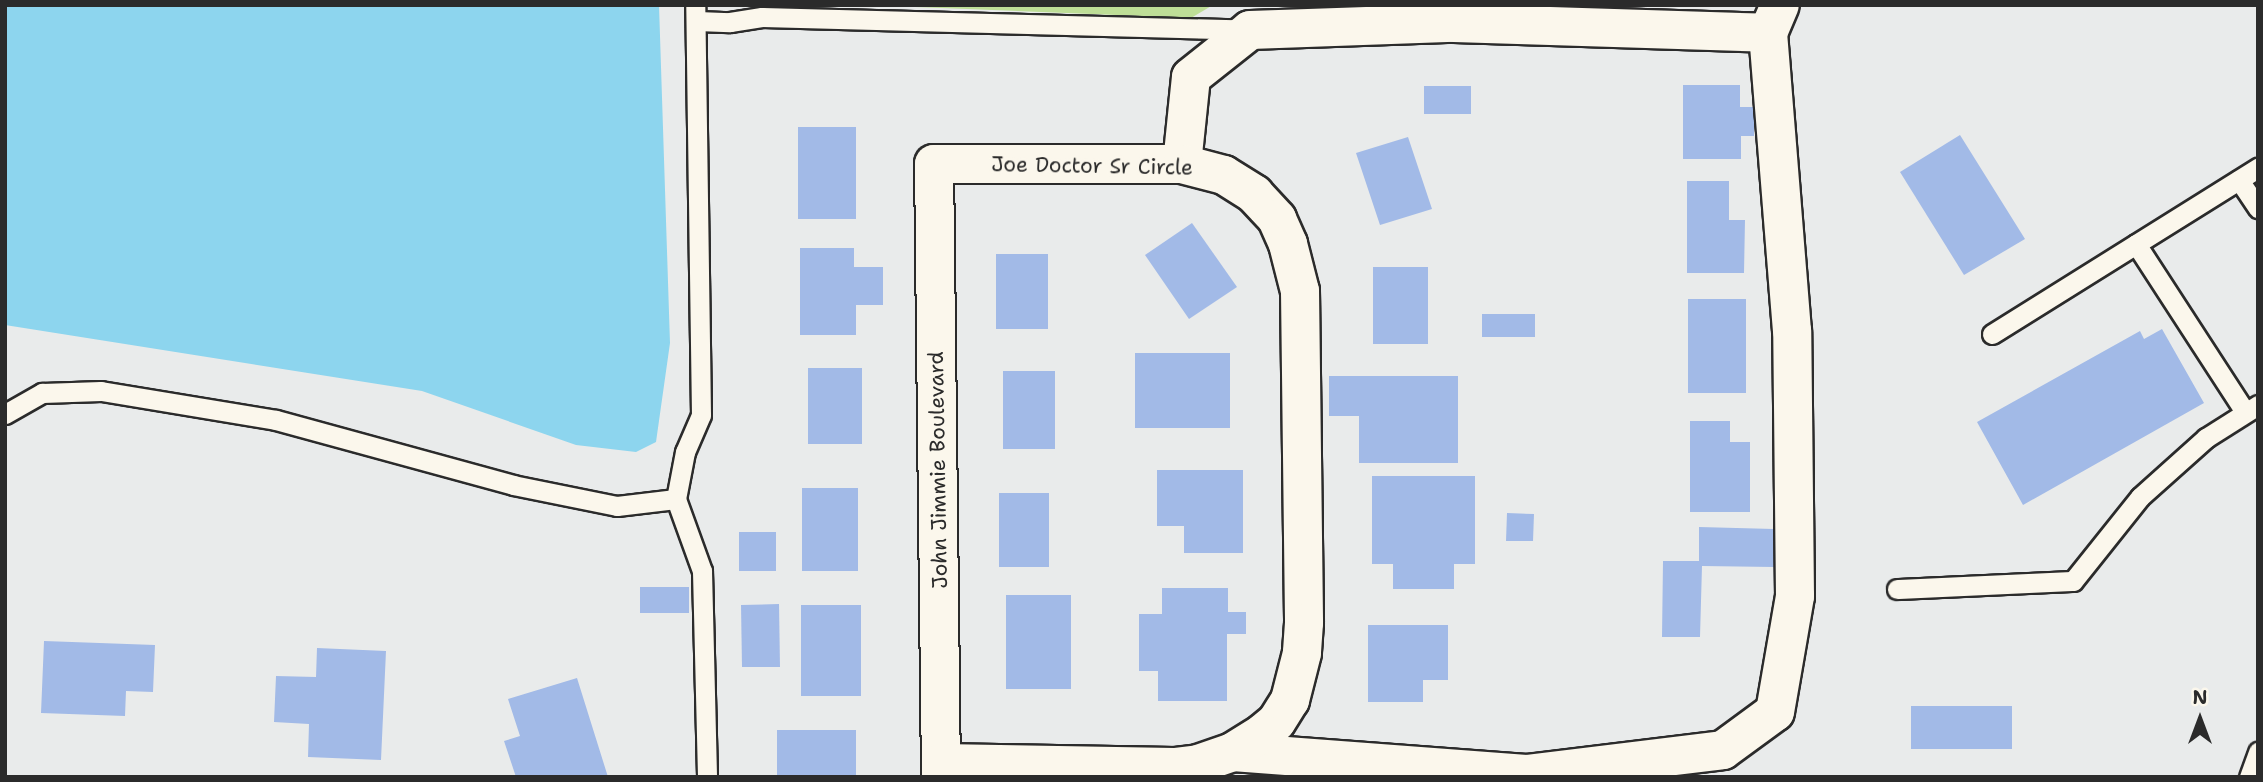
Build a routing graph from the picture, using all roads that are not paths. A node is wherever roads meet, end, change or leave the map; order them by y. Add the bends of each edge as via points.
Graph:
1 (696, 13) edge
2 (1419, 14) edge
3 (1612, 16) edge
4 (1774, 19) edge
5 (1250, 30) junction
6 (934, 164) joint
7 (1182, 164) junction
8 (2258, 168) edge
9 (2239, 180) junction
10 (2258, 208) edge
11 (2136, 244) junction
12 (1993, 334) dead end
13 (2251, 408) edge
14 (5, 414) edge
15 (676, 499) junction
16 (1897, 589) dead end
17 (1233, 752) junction
18 (2258, 752) edge
19 (941, 770) edge
20 (707, 777) edge
21 (2249, 777) edge

1 - 5 lane via 730,22 762,17
1 - 15 lane via 701,415 685,452
2 - 3 street
2 - 5 street
3 - 4 street
4 - 17 street via 1792,331 1796,596 1774,712 1723,750 1526,774
5 - 7 street via 1191,77
6 - 7 street, Joe Doctor Sr Circle
6 - 19 street, John Jimmie Boulevard
7 - 17 street, Joe Doctor Sr Circle via 1224,175 1254,194 1277,219 1289,244 1300,291 1302,653 1290,700 1276,722
8 - 9 lane
9 - 10 lane
9 - 11 lane
11 - 12 lane
11 - 13 lane
13 - 16 lane via 2206,438 2140,497 2073,581
14 - 15 lane via 42,393 101,391 276,420 513,485 617,506
15 - 20 lane via 702,570
17 - 19 street via 1199,764 1174,766
18 - 21 lane

